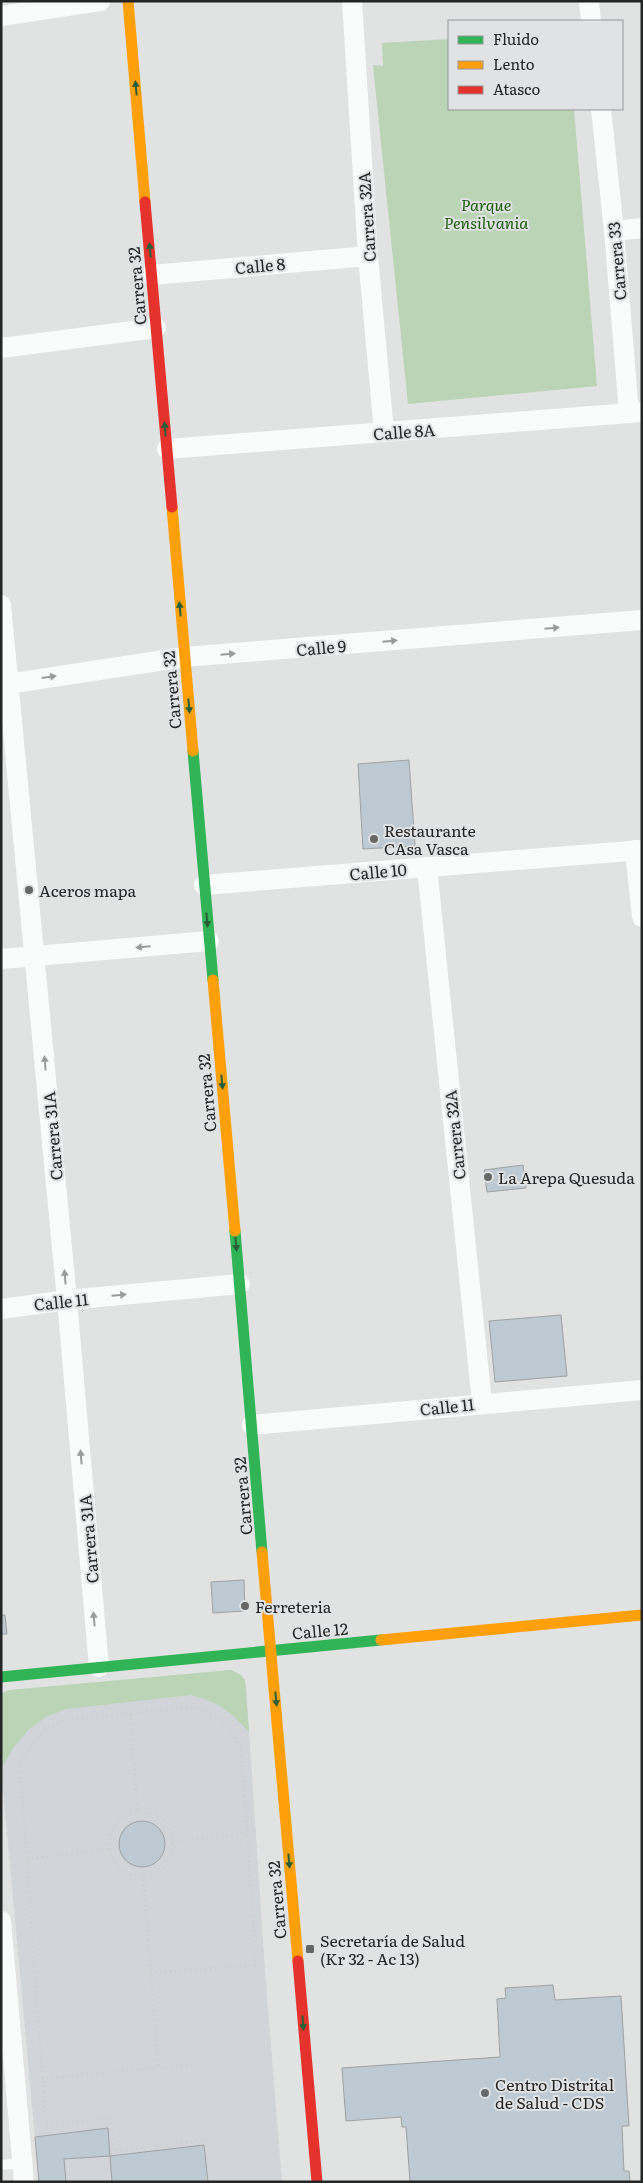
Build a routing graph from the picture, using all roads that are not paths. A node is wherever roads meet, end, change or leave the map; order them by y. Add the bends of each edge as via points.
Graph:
1 (100, 1) edge
2 (128, 1) edge
3 (352, 1) edge
4 (589, 1) edge
5 (1, 16) edge
6 (591, 20) edge
7 (601, 110) edge
8 (642, 228) edge
9 (614, 231) junction
10 (368, 256) junction
11 (152, 275) junction
12 (156, 328) junction
13 (1, 348) edge
14 (635, 412) edge
15 (384, 432) junction
16 (167, 449) junction
17 (1, 605) edge
18 (642, 620) edge
19 (184, 657) junction
20 (5, 684) edge
21 (638, 850) edge
22 (427, 867) junction
23 (204, 885) junction
24 (642, 917) edge
25 (209, 941) junction
26 (35, 956) junction
27 (1, 959) edge
28 (240, 1284) junction
29 (67, 1300) junction
30 (1, 1308) edge
31 (642, 1390) edge
32 (482, 1403) junction
33 (252, 1425) junction
34 (642, 1615) edge
35 (272, 1651) junction
36 (99, 1667) junction
37 (1, 1676) edge
38 (1, 1921) edge
39 (9, 2098) edge
40 (1, 2165) edge
41 (23, 2173) edge
42 (317, 2182) edge

1 - 5 street
11 -> 2 street, Carrera 32
3 - 10 street, Carrera 32A
4 - 6 street
7 - 9 street, Carrera 33
8 - 9 street
9 - 14 street, Carrera 33
10 - 11 street, Calle 8
10 - 15 street, Carrera 32A
11 - 12 street, Carrera 32
12 - 13 street
16 -> 12 street, Carrera 32
14 - 15 street, Calle 8A
15 - 16 street, Calle 8A
19 -> 16 street, Carrera 32
17 - 20 street, Carrera 31A
19 -> 18 street, Calle 9
20 -> 19 street, Calle 9
19 -> 23 street, Carrera 32
20 - 26 street, Carrera 31A
21 - 22 street, Calle 10
21 - 24 street
22 - 23 street, Calle 10
22 - 32 street, Carrera 32A
23 -> 25 street, Carrera 32
25 -> 26 street
25 -> 28 street, Carrera 32
26 - 27 street
29 -> 26 street, Carrera 31A
29 -> 28 street, Calle 11
28 - 33 street, Carrera 32
29 - 30 street, Calle 11
36 -> 29 street, Carrera 31A
31 - 32 street, Calle 11
32 - 33 street, Calle 11
33 - 35 street, Carrera 32
34 - 35 street, Calle 12
35 - 36 street, Calle 12
35 -> 42 street, Carrera 32
36 - 37 street, Calle 12
38 - 39 street
39 - 41 street
40 - 41 lane

